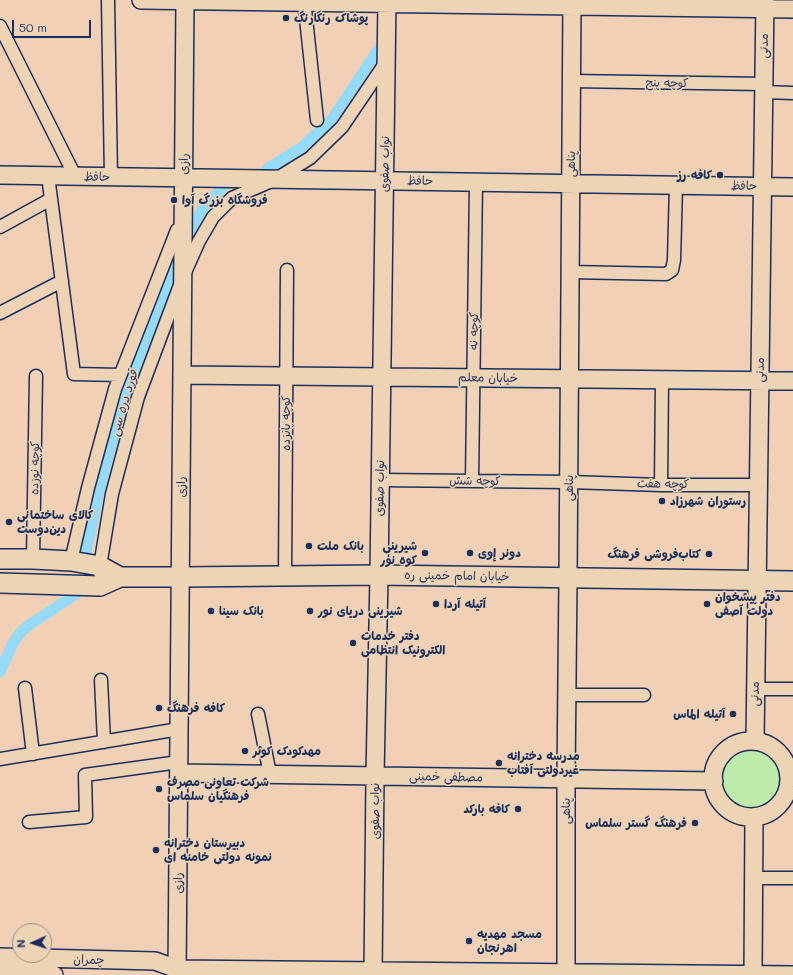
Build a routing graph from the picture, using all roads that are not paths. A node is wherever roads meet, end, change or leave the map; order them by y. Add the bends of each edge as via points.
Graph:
1 (108, 0) edge
2 (141, 0) edge
3 (185, 0) edge
4 (304, 1) edge
5 (386, 2) edge
6 (436, 2) edge
7 (572, 3) edge
8 (765, 4) edge
9 (793, 9) edge
10 (0, 26) edge
11 (386, 62) junction
12 (571, 81) junction
13 (763, 88) junction
14 (793, 93) edge
15 (317, 120) dead end
16 (0, 175) edge
17 (48, 176) junction
18 (75, 176) junction
19 (111, 177) junction
20 (184, 178) junction
21 (276, 179) junction
22 (385, 181) junction
23 (476, 182) junction
24 (571, 183) junction
25 (676, 185) junction
26 (762, 186) junction
27 (793, 187) edge
28 (51, 198) junction
29 (0, 227) edge
30 (177, 230) dead end
31 (287, 270) dead end
32 (570, 272) junction
33 (183, 277) junction
34 (62, 281) junction
35 (0, 313) edge
36 (120, 375) junction
37 (182, 375) junction
38 (36, 376) dead end
39 (286, 376) junction
40 (382, 377) junction
41 (474, 378) junction
42 (569, 379) junction
43 (662, 380) junction
44 (760, 381) junction
45 (793, 382) edge
46 (380, 480) junction
47 (472, 481) junction
48 (569, 482) junction
49 (661, 485) junction
50 (758, 485) junction
51 (0, 559) edge
52 (33, 559) junction
53 (71, 561) junction
54 (100, 566) junction
55 (379, 575) junction
56 (285, 576) junction
57 (120, 577) junction
58 (181, 577) junction
59 (568, 578) junction
60 (757, 580) junction
61 (793, 581) edge
62 (0, 583) edge
63 (100, 586) junction
64 (101, 680) dead end
65 (25, 688) dead end
66 (755, 689) junction
67 (793, 689) edge
68 (567, 695) junction
69 (644, 695) dead end
70 (258, 714) dead end
71 (179, 729) junction
72 (754, 740) junction
73 (104, 742) junction
74 (33, 754) junction
75 (0, 759) edge
76 (179, 767) junction
77 (270, 774) junction
78 (375, 776) junction
79 (566, 779) junction
80 (714, 781) junction
81 (791, 782) edge
82 (754, 816) junction
83 (29, 822) dead end
84 (754, 878) junction
85 (793, 878) edge
86 (0, 957) edge
87 (177, 972) edge
88 (373, 973) edge
89 (0, 974) edge
90 (566, 974) edge
91 (54, 975) edge
92 (161, 975) edge
93 (752, 975) edge
94 (793, 975) edge

1 - 19 street
2 - 3 street
3 - 4 street
3 - 20 street, رازی
4 - 5 street
4 - 15 street
5 - 6 street
5 - 11 street, نواب صفوی
6 - 7 street
7 - 8 street
7 - 12 street, پناهی
8 - 9 street
8 - 13 street, مدنی
10 - 18 street
11 - 21 street via 342,127 310,158
11 - 22 street, نواب صفوی
12 - 13 street, کوچه پنج
12 - 24 street, پناهی
13 - 14 street
13 - 26 street, مدنی
16 - 17 street, حافظ
17 - 18 street, حافظ
17 - 28 street
18 - 19 street, حافظ
19 - 20 street, حافظ
20 - 21 street, حافظ
20 - 33 street, رازی
21 - 22 street, حافظ
21 - 33 street via 232,198 214,217 199,241
22 - 23 street, حافظ
22 - 40 street, نواب صفوی
23 - 24 street, حافظ
23 - 41 street, کوچه نه
24 - 25 street, حافظ
24 - 32 street, پناهی
25 - 26 street, حافظ
25 - 32 street via 672,270 666,274
26 - 27 street, حافظ
26 - 44 street, مدنی
28 - 29 street
28 - 34 street
30 - 36 street
31 - 39 street, کوچه پانزده
32 - 42 street, پناهی
33 - 37 street, رازی
33 - 54 street via 138,397 112,494
34 - 35 street
34 - 36 street via 74,374
36 - 53 street via 88,488
37 - 39 street, خیابان معلم
37 - 58 street, رازی
38 - 52 street, کوچه نوزده
39 - 40 street, خیابان معلم
39 - 56 street, کوچه پانزده
40 - 41 street, خیابان معلم
40 - 46 street, نواب صفوی
41 - 42 street, خیابان معلم
41 - 47 street, کوچه نه
42 - 43 street, خیابان معلم
42 - 48 street, پناهی
43 - 44 street, خیابان معلم
43 - 49 street
44 - 45 street, خیابان معلم
44 - 50 street, مدنی
46 - 47 street, کوچه شش
46 - 55 street, نواب صفوی
47 - 48 street, کوچه شش
48 - 49 street, کوچه هفت
48 - 59 street, پناهی
49 - 50 street, کوچه هفت
50 - 60 street, مدنی
51 - 52 main road
52 - 53 main road
53 - 54 main road
54 - 57 main road
54 - 63 street
55 - 56 main road, خیابان امام خمینی ره
55 - 59 main road, خیابان امام خمینی ره
55 - 78 street, نواب صفوی
56 - 58 main road, خیابان امام خمینی ره
57 - 58 main road, خیابان امام خمینی ره
57 - 63 main road
58 - 71 street, رازی
59 - 60 main road, خیابان امام خمینی ره
59 - 68 street, پناهی
60 - 61 main road, خیابان امام خمینی ره
60 - 66 street, مدنی
62 - 63 main road
64 - 73 street
65 - 74 street
66 - 67 street
66 - 72 street, مدنی
68 - 69 street
68 - 79 street, پناهی
70 - 77 street
71 - 73 street
71 - 76 street, رازی
72 - 80 street via 740,742 721,756 716,766
72 - 81 street via 763,742 780,754
73 - 74 street
74 - 75 street
76 - 77 street, مصطفی خمینی
76 - 83 street via 85,775 86,817
76 - 87 street, رازی
77 - 78 street, مصطفی خمینی
78 - 79 street, مصطفی خمینی
78 - 88 street, نواب صفوی
79 - 80 street, مصطفی خمینی
79 - 90 street, پناهی
80 - 82 street via 719,798 725,806 743,816
81 - 82 street via 780,804 763,815
82 - 84 street
84 - 85 street
84 - 93 street
86 - 87 street, چمران via 155,961
87 - 88 street, چمران
87 - 92 street, چمران
88 - 90 street, چمران
89 - 91 street
90 - 93 street, چمران
93 - 94 street, چمران

